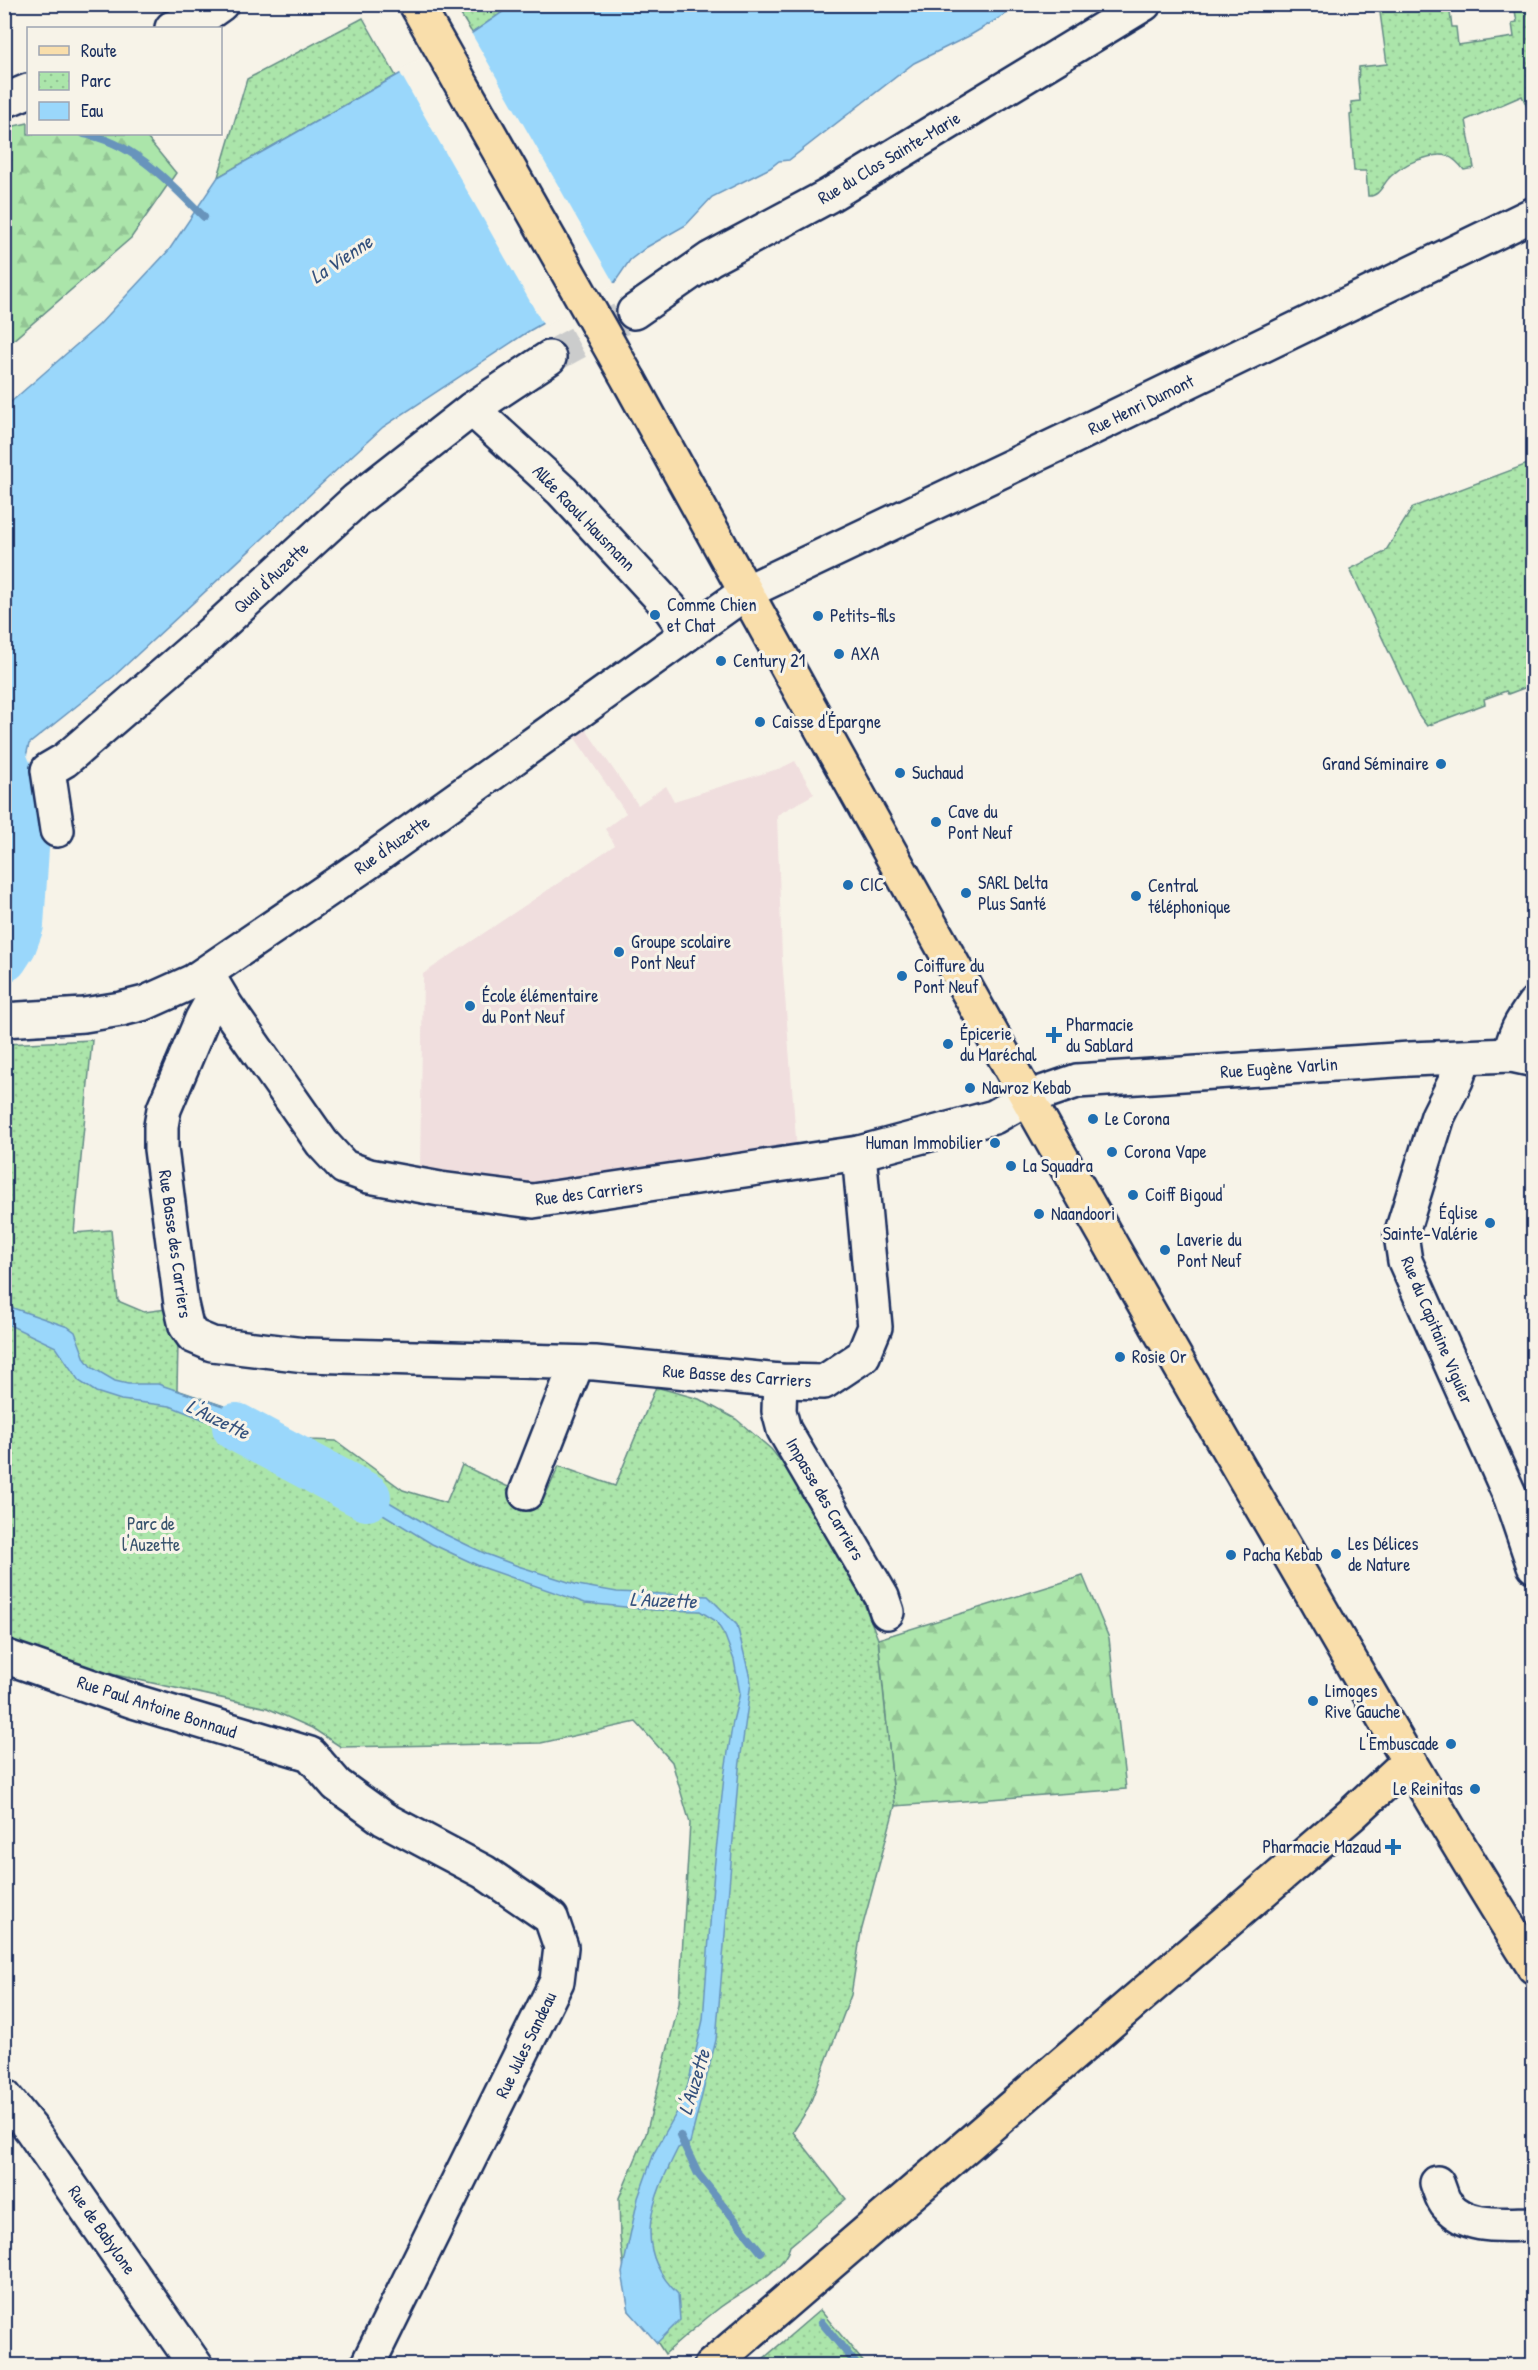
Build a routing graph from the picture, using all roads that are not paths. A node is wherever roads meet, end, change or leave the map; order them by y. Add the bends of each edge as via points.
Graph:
1 (221, 4) edge
2 (416, 4) edge
3 (1144, 4) edge
4 (174, 27) edge
5 (27, 91) edge
6 (4, 101) edge
7 (1533, 214) edge
8 (634, 312) tunnel mouth
9 (549, 358) tunnel mouth
10 (472, 409) junction
11 (746, 592) junction
12 (685, 635) junction
13 (57, 830) dead end
14 (212, 983) junction
15 (1533, 1004) edge
16 (4, 1020) edge
17 (1464, 1058) junction
18 (1522, 1058) edge
19 (1027, 1098) junction
20 (860, 1153) junction
21 (577, 1363) junction
22 (780, 1382) junction
23 (526, 1493) dead end
24 (1533, 1566) edge
25 (887, 1612) dead end
26 (4, 1656) edge
27 (310, 1754) joint
28 (1408, 1762) junction
29 (1533, 1967) edge
30 (4, 2096) edge
31 (1437, 2184) dead end
32 (1533, 2224) edge
33 (196, 2366) edge
34 (366, 2366) edge
35 (711, 2366) edge

1 - 4 street
2 - 11 main road, bridge
3 - 8 street, Rue du Clos Sainte-Marie via 828,196 710,259
5 - 6 street
7 - 11 street, Rue Henri Dumont
9 - 10 street, Quai d'Auzette
10 - 12 street, Allée Raoul Hausmann via 562,491 670,608
10 - 13 street, Quai d'Auzette via 356,500 206,638 65,760 48,770
11 - 12 street, Rue d'Auzette
11 - 19 main road
12 - 14 street, Rue d'Auzette via 377,856
14 - 16 street, Rue d'Auzette via 121,1009
14 - 20 street, Rue des Carriers via 334,1159 369,1176 533,1201
14 - 21 street, Rue Basse des Carriers via 160,1126 181,1304 186,1326 193,1336 212,1344 305,1355
15 - 18 street via 1512,1041
17 - 18 street, Rue Eugène Varlin
17 - 19 street, Rue Eugène Varlin via 1077,1081
17 - 24 street, Rue du Capitaine Viguier via 1438,1116 1401,1235 1402,1244 1405,1261 1511,1498
19 - 20 street, Rue des Carriers via 994,1117
19 - 28 main road
20 - 22 street, Rue Basse des Carriers via 875,1327 863,1356 824,1382
21 - 22 street, Rue Basse des Carriers
21 - 23 street
22 - 25 street, Impasse des Carriers via 779,1411 784,1430 882,1597
26 - 27 street, Rue Paul Antoine Bonnaud via 133,1701
27 - 34 street, Rue Jules Sandeau via 338,1785 384,1819 484,1872 551,1918 561,1947 557,1981
28 - 29 main road
28 - 35 main road
30 - 33 street, Rue de Babylone
31 - 32 street via 1446,2205 1463,2218 1487,2225

